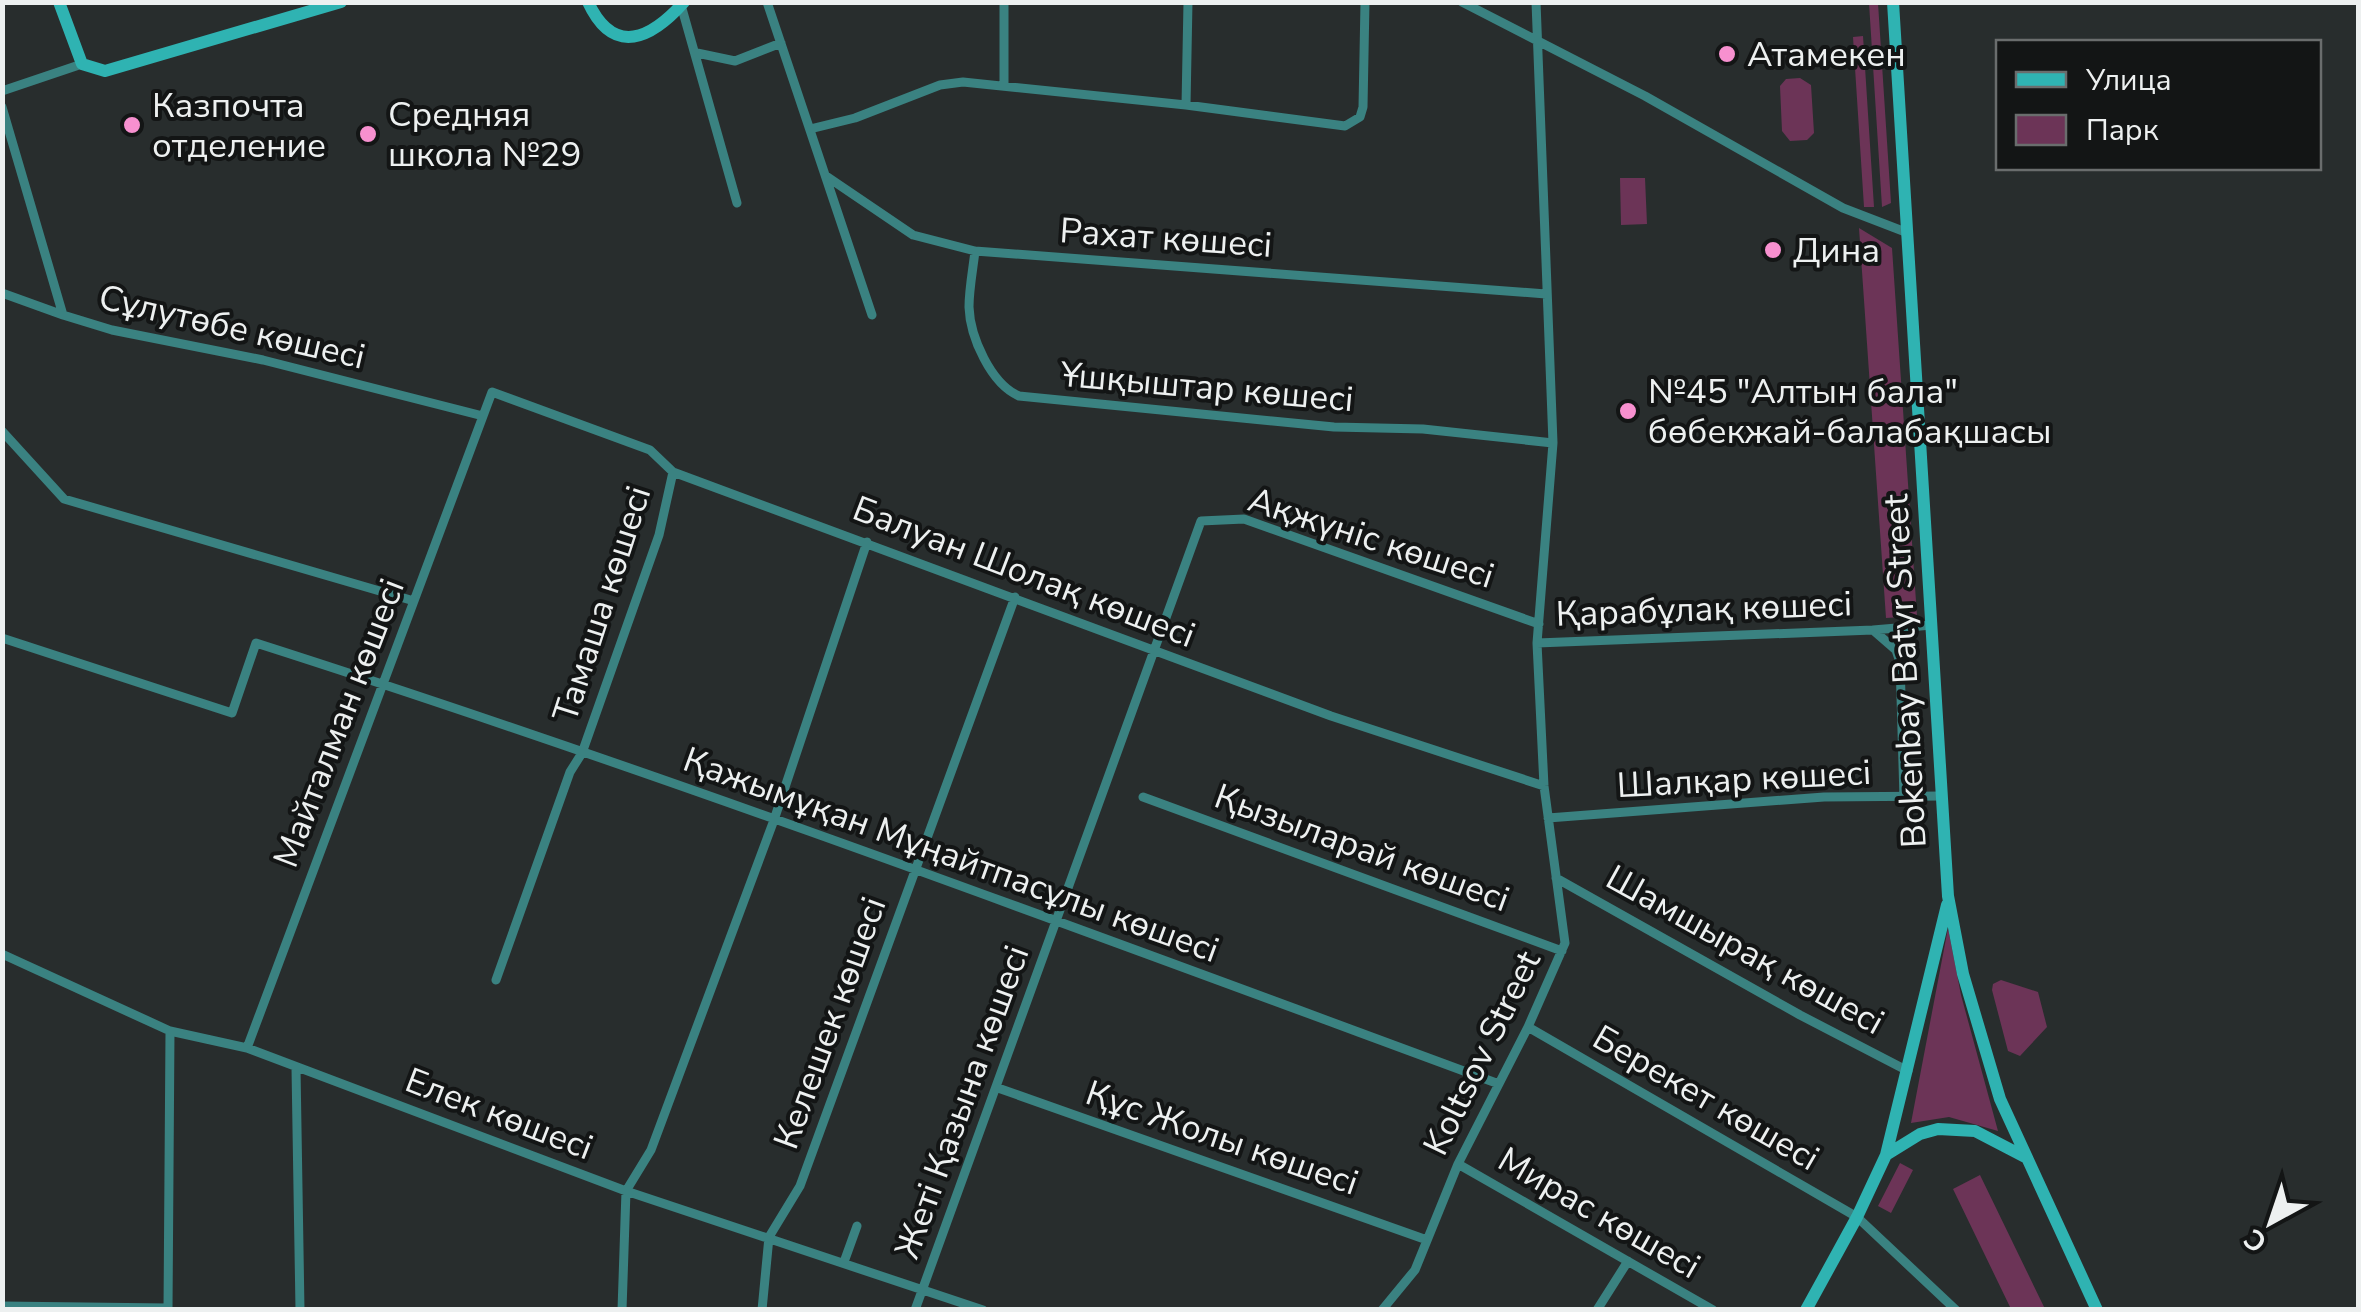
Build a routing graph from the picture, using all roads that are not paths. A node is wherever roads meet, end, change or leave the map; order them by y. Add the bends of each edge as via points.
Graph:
1 (59, 2) edge
2 (341, 2) edge
3 (588, 2) edge
4 (768, 2) edge
5 (1004, 2) edge
6 (1188, 2) edge
7 (1365, 2) edge
8 (1462, 2) edge
9 (1536, 2) edge
10 (1894, 2) edge
11 (682, 4) edge
12 (1538, 42) junction
13 (781, 44) junction
14 (696, 53) junction
15 (82, 64) junction
16 (1004, 86) junction
17 (2, 91) edge
18 (1186, 104) junction
19 (2, 107) edge
20 (810, 129) junction
21 (826, 176) junction
22 (737, 203) dead end
23 (1908, 233) junction
24 (976, 251) junction
25 (2, 294) edge
26 (1546, 294) junction
27 (63, 315) junction
28 (872, 315) dead end
29 (492, 392) joint
30 (483, 416) junction
31 (2, 431) edge
32 (1553, 443) junction
33 (673, 472) junction
34 (867, 542) junction
35 (1015, 597) junction
36 (414, 600) junction
37 (1539, 624) junction
38 (1932, 625) junction
39 (1873, 630) junction
40 (2, 638) edge
41 (1537, 643) junction
42 (1156, 651) junction
43 (382, 684) junction
44 (582, 754) junction
45 (1544, 786) junction
46 (1942, 796) junction
47 (1143, 797) dead end
48 (1904, 798) junction
49 (1548, 818) junction
50 (774, 820) junction
51 (914, 869) junction
52 (1556, 878) junction
53 (1948, 896) junction
54 (1056, 921) junction
55 (1562, 950) junction
56 (2, 954) edge
57 (496, 980) dead end
58 (1528, 1027) junction
59 (170, 1031) junction
60 (247, 1048) junction
61 (296, 1068) junction
62 (1908, 1071) junction
63 (1499, 1084) junction
64 (998, 1088) junction
65 (1886, 1155) junction
66 (2025, 1157) junction
67 (1458, 1164) junction
68 (626, 1191) junction
69 (1857, 1217) junction
70 (857, 1226) dead end
71 (769, 1237) junction
72 (1427, 1240) junction
73 (1628, 1261) junction
74 (844, 1262) junction
75 (923, 1291) junction
76 (2, 1306) edge
77 (168, 1308) edge
78 (74, 1309) edge
79 (300, 1310) edge
80 (622, 1310) edge
81 (762, 1310) edge
82 (915, 1310) edge
83 (983, 1310) edge
84 (1382, 1310) edge
85 (1597, 1310) edge
86 (1714, 1310) edge
87 (1806, 1310) edge
88 (1956, 1310) edge
89 (2097, 1310) edge

1 - 15 main road
2 - 15 main road via 104,71
3 - 11 main road via 610,31 638,38
4 - 13 street
5 - 16 street
6 - 18 street
7 - 18 street via 1363,107 1354,123
8 - 12 street
9 - 12 street, Koltsov Street
10 - 23 main road, Bokenbay Batyr Street
11 - 14 street
12 - 23 street via 1843,208
12 - 26 street, Koltsov Street
13 - 14 street via 735,61
13 - 20 street
14 - 22 street
15 - 17 street
16 - 18 street
16 - 20 street via 940,85
19 - 27 street, Сұлутөбе көшесі
20 - 21 street
21 - 24 street, Рахат көшесі via 913,234
21 - 28 street
23 - 38 main road, Bokenbay Batyr Street
24 - 26 street, Рахат көшесі
24 - 32 street, Ұшқыштар көшесі via 972,325 996,378 1019,396
25 - 27 street
26 - 32 street, Koltsov Street
27 - 30 street, Сұлутөбе көшесі
29 - 30 street, Майталман көшесі
29 - 33 street, Балуан Шолақ көшесі via 650,450
30 - 36 street, Майталман көшесі
31 - 36 street via 64,499
32 - 37 street, Koltsov Street
33 - 34 street, Балуан Шолақ көшесі
33 - 44 street, Тамаша көшесі via 660,535
34 - 35 street, Балуан Шолақ көшесі
34 - 50 street
35 - 42 street, Балуан Шолақ көшесі
35 - 51 street, Келешек көшесі
36 - 43 street, Майталман көшесі
37 - 41 street, Koltsov Street
37 - 42 street, Ақжүніс көшесі via 1228,518 1201,521
38 - 39 street
38 - 46 main road, Bokenbay Batyr Street
39 - 41 street, Қарабұлақ көшесі
39 - 48 street, Қарабұлақ көшесі via 1900,662
40 - 43 street, Қажымұқан Мұңайтпасұлы көшесі via 232,713 256,643
41 - 45 street, Koltsov Street
42 - 45 street, Балуан Шолақ көшесі
42 - 54 street, Жеті Қазына көшесі
43 - 44 street, Қажымұқан Мұңайтпасұлы көшесі
43 - 60 street, Майталман көшесі
44 - 50 street, Қажымұқан Мұңайтпасұлы көшесі
44 - 57 street, Тамаша көшесі
45 - 49 street, Koltsov Street
46 - 48 street, Шалқар көшесі
46 - 53 main road, Bokenbay Batyr Street
47 - 55 street, Қызыларай көшесі
48 - 49 street, Шалқар көшесі via 1824,797
49 - 52 street, Koltsov Street
50 - 51 street, Қажымұқан Мұңайтпасұлы көшесі
50 - 68 street via 651,1150
51 - 54 street, Қажымұқан Мұңайтпасұлы көшесі
51 - 71 street, Келешек көшесі via 800,1186
52 - 55 street, Koltsov Street
52 - 62 street, Шамшырақ көшесі
53 - 62 main road
53 - 66 main road, Bokenbay Batyr Street via 2000,1099
54 - 63 street, Қажымұқан Мұңайтпасұлы көшесі
54 - 64 street, Жеті Қазына көшесі
55 - 58 street, Koltsov Street
56 - 59 street, Елек көшесі
58 - 63 street, Koltsov Street
58 - 69 street, Берекет көшесі
59 - 60 street, Елек көшесі
59 - 77 street
60 - 61 street, Елек көшесі
61 - 68 street, Елек көшесі
61 - 79 street
62 - 65 main road
63 - 67 street, Koltsov Street
64 - 72 street, Құс Жолы көшесі
64 - 75 street, Жеті Қазына көшесі
65 - 66 main road via 1938,1129 1975,1132
65 - 69 main road
66 - 89 main road, Bokenbay Batyr Street
67 - 72 street, Koltsov Street
67 - 73 street, Мирас көшесі
68 - 71 street, Елек көшесі
68 - 80 street
69 - 87 main road
69 - 88 street, Берекет көшесі
70 - 74 street
71 - 74 street, Елек көшесі
71 - 81 street
72 - 84 street, Koltsov Street via 1415,1270
73 - 85 street
73 - 86 street, Мирас көшесі
74 - 75 street, Елек көшесі
75 - 82 street, Жеті Қазына көшесі
75 - 83 street, Елек көшесі
76 - 78 street
77 - 78 street

